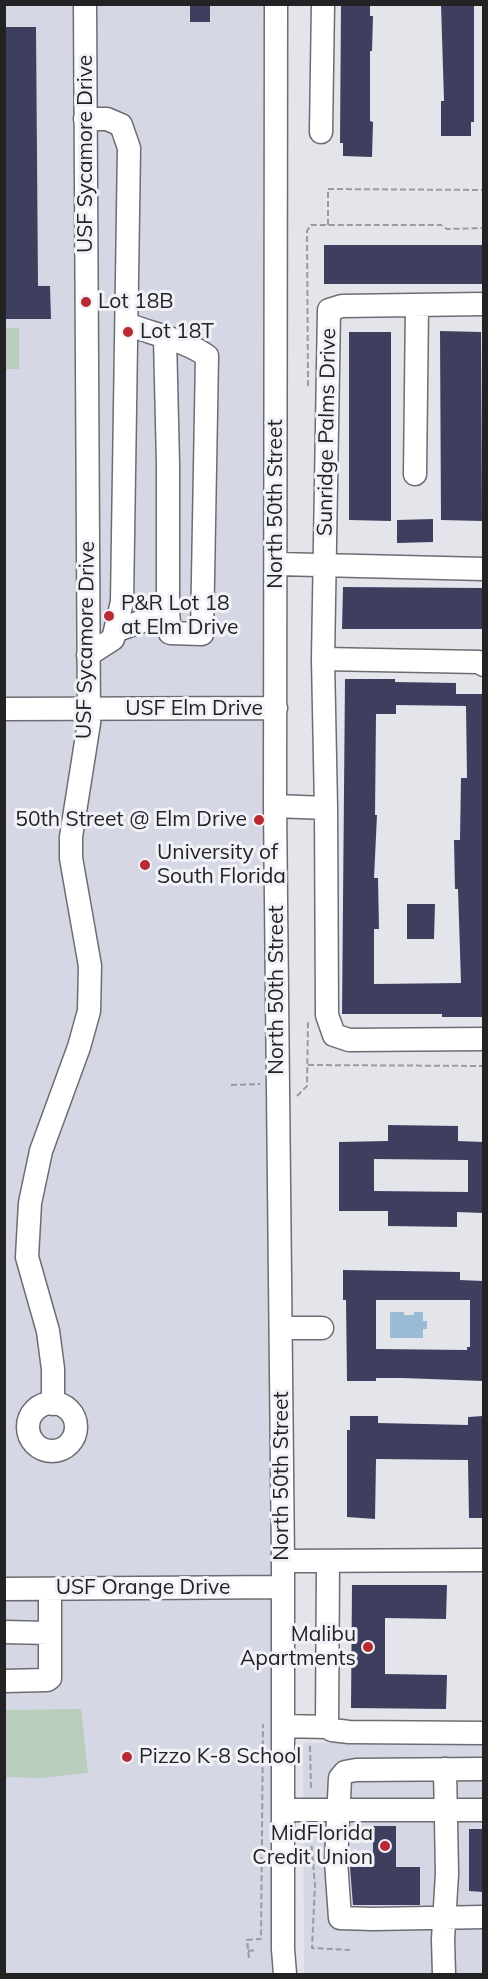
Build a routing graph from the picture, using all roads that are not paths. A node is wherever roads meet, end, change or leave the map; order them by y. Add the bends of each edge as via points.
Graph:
1 (85, 4) edge
2 (276, 4) edge
3 (322, 4) edge
4 (85, 119) junction
5 (321, 132) dead end
6 (483, 304) edge
7 (417, 305) junction
8 (127, 324) junction
9 (165, 338) junction
10 (416, 474) dead end
11 (277, 564) junction
12 (326, 564) junction
13 (483, 569) edge
14 (168, 612) junction
15 (115, 632) junction
16 (88, 655) junction
17 (323, 658) junction
18 (483, 665) edge
19 (276, 708) junction
20 (4, 709) edge
21 (89, 709) junction
22 (275, 806) junction
23 (326, 808) junction
24 (483, 1039) edge
25 (281, 1328) junction
26 (322, 1328) dead end
27 (53, 1404) dead end
28 (476, 1560) edge
29 (283, 1561) junction
30 (328, 1561) junction
31 (282, 1587) junction
32 (4, 1589) edge
33 (50, 1589) junction
34 (4, 1632) edge
35 (50, 1633) junction
36 (4, 1681) edge
37 (284, 1726) junction
38 (476, 1733) edge
39 (318, 1734) junction
40 (446, 1769) junction
41 (483, 1769) edge
42 (284, 1810) junction
43 (447, 1810) junction
44 (483, 1810) edge
45 (338, 1811) junction
46 (483, 1917) edge
47 (446, 1918) junction
48 (285, 1974) edge
49 (444, 1974) edge

1 - 4 street, USF Sycamore Drive
2 - 11 street, North 50th Street
3 - 5 street
4 - 8 street via 107,119 121,125 129,148
4 - 16 street, USF Sycamore Drive
6 - 7 street, Sunridge Palms Drive
7 - 10 street
7 - 12 street, Sunridge Palms Drive via 342,306 329,310
8 - 9 street
8 - 15 street via 122,602
9 - 14 street
9 - 14 street via 194,346 207,356 202,634 170,633
11 - 12 street
11 - 19 street, North 50th Street
12 - 13 street, Sunridge Palms Drive
12 - 17 street, Sunridge Palms Drive
14 - 15 street
15 - 16 street via 113,639
16 - 21 street, USF Sycamore Drive
17 - 18 street
17 - 23 street, Sunridge Palms Drive
19 - 21 street, USF Elm Drive
19 - 22 street, North 50th Street
20 - 21 street, USF Elm Drive
21 - 27 street, USF Sycamore Drive via 70,858 90,966 88,1011 41,1151 30,1203 27,1257 48,1331
22 - 23 street
22 - 25 street, North 50th Street
23 - 24 street, Sunridge Palms Drive via 327,1015 334,1035 349,1040
25 - 26 street
25 - 29 street, North 50th Street
28 - 30 street
29 - 30 street
29 - 31 street, North 50th Street
30 - 39 street
31 - 33 street, USF Orange Drive
31 - 37 street, North 50th Street
32 - 33 street, USF Orange Drive
33 - 35 street
34 - 35 street
35 - 36 street via 50,1678
37 - 39 street
37 - 42 street, North 50th Street
38 - 39 street
40 - 41 street
40 - 43 street
40 - 45 street via 345,1772 340,1778
42 - 45 street
42 - 48 street, North 50th Street
43 - 44 street
43 - 45 street
43 - 47 street
45 - 47 street via 340,1918
46 - 47 street
47 - 49 street

